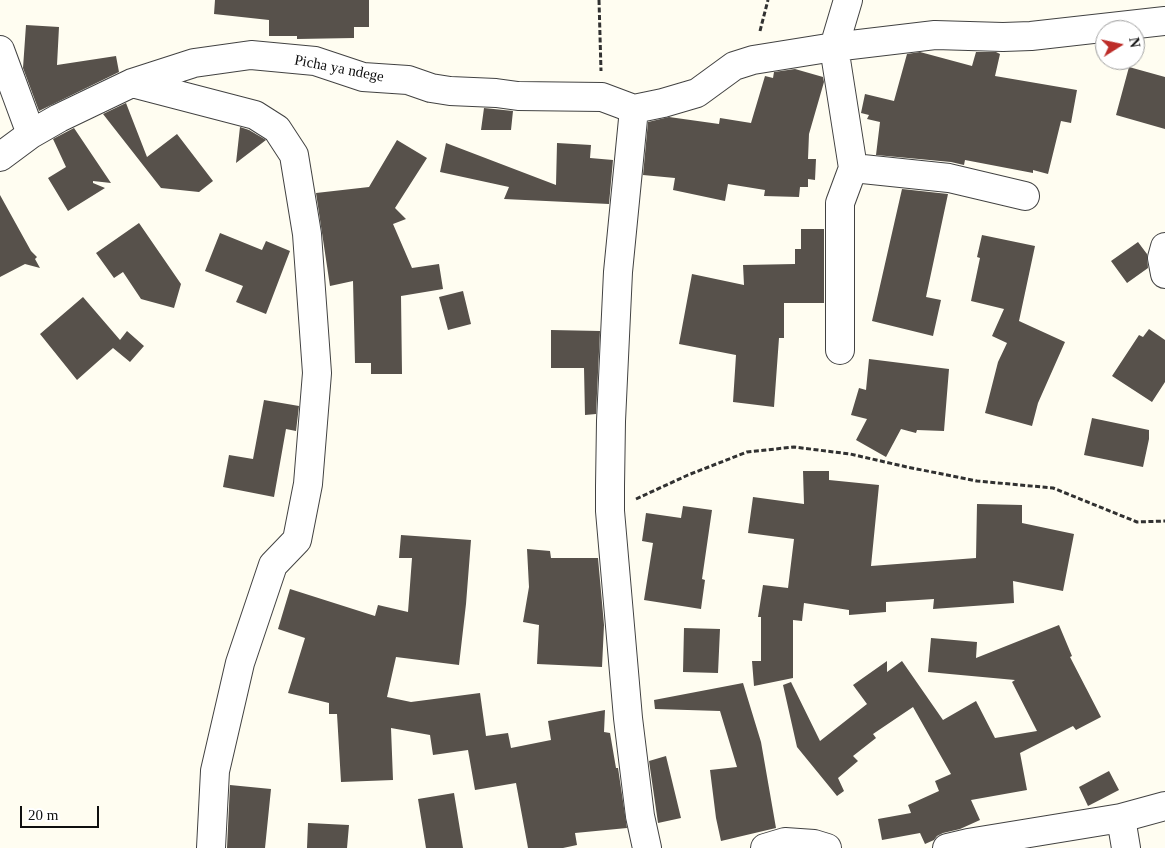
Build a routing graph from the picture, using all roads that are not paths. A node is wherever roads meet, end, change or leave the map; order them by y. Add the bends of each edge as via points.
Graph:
1 (848, 0) edge
2 (1152, 14) edge
3 (834, 47) junction
4 (0, 52) edge
5 (132, 83) junction
6 (634, 109) junction
7 (31, 134) junction
8 (0, 157) edge
9 (853, 168) junction
10 (1025, 196) dead end
11 (1165, 247) edge
12 (1165, 274) edge
13 (840, 350) dead end
14 (1165, 806) edge
15 (1121, 818) junction
16 (211, 848) edge
17 (646, 848) edge
18 (765, 848) edge
19 (827, 848) edge
20 (947, 848) edge
21 (1126, 848) edge

1 - 3 street
2 - 3 street via 1031,36 935,35
3 - 6 street via 753,60 734,66 697,94
3 - 9 street
4 - 7 street
5 - 6 street, Picha ya ndege via 194,63 251,55 315,62 363,76 408,80 450,91 602,97
5 - 7 street, Picha ya ndege
5 - 16 street via 256,115 277,129 294,155 308,234 317,373 308,484 297,540 273,565 240,663 215,771
6 - 17 street via 618,272 610,511 628,718
7 - 8 street, Picha ya ndege
9 - 10 street via 949,178
9 - 13 street via 840,203
11 - 12 street via 1162,258
14 - 15 street
15 - 20 street
15 - 21 street
18 - 19 street via 785,842

